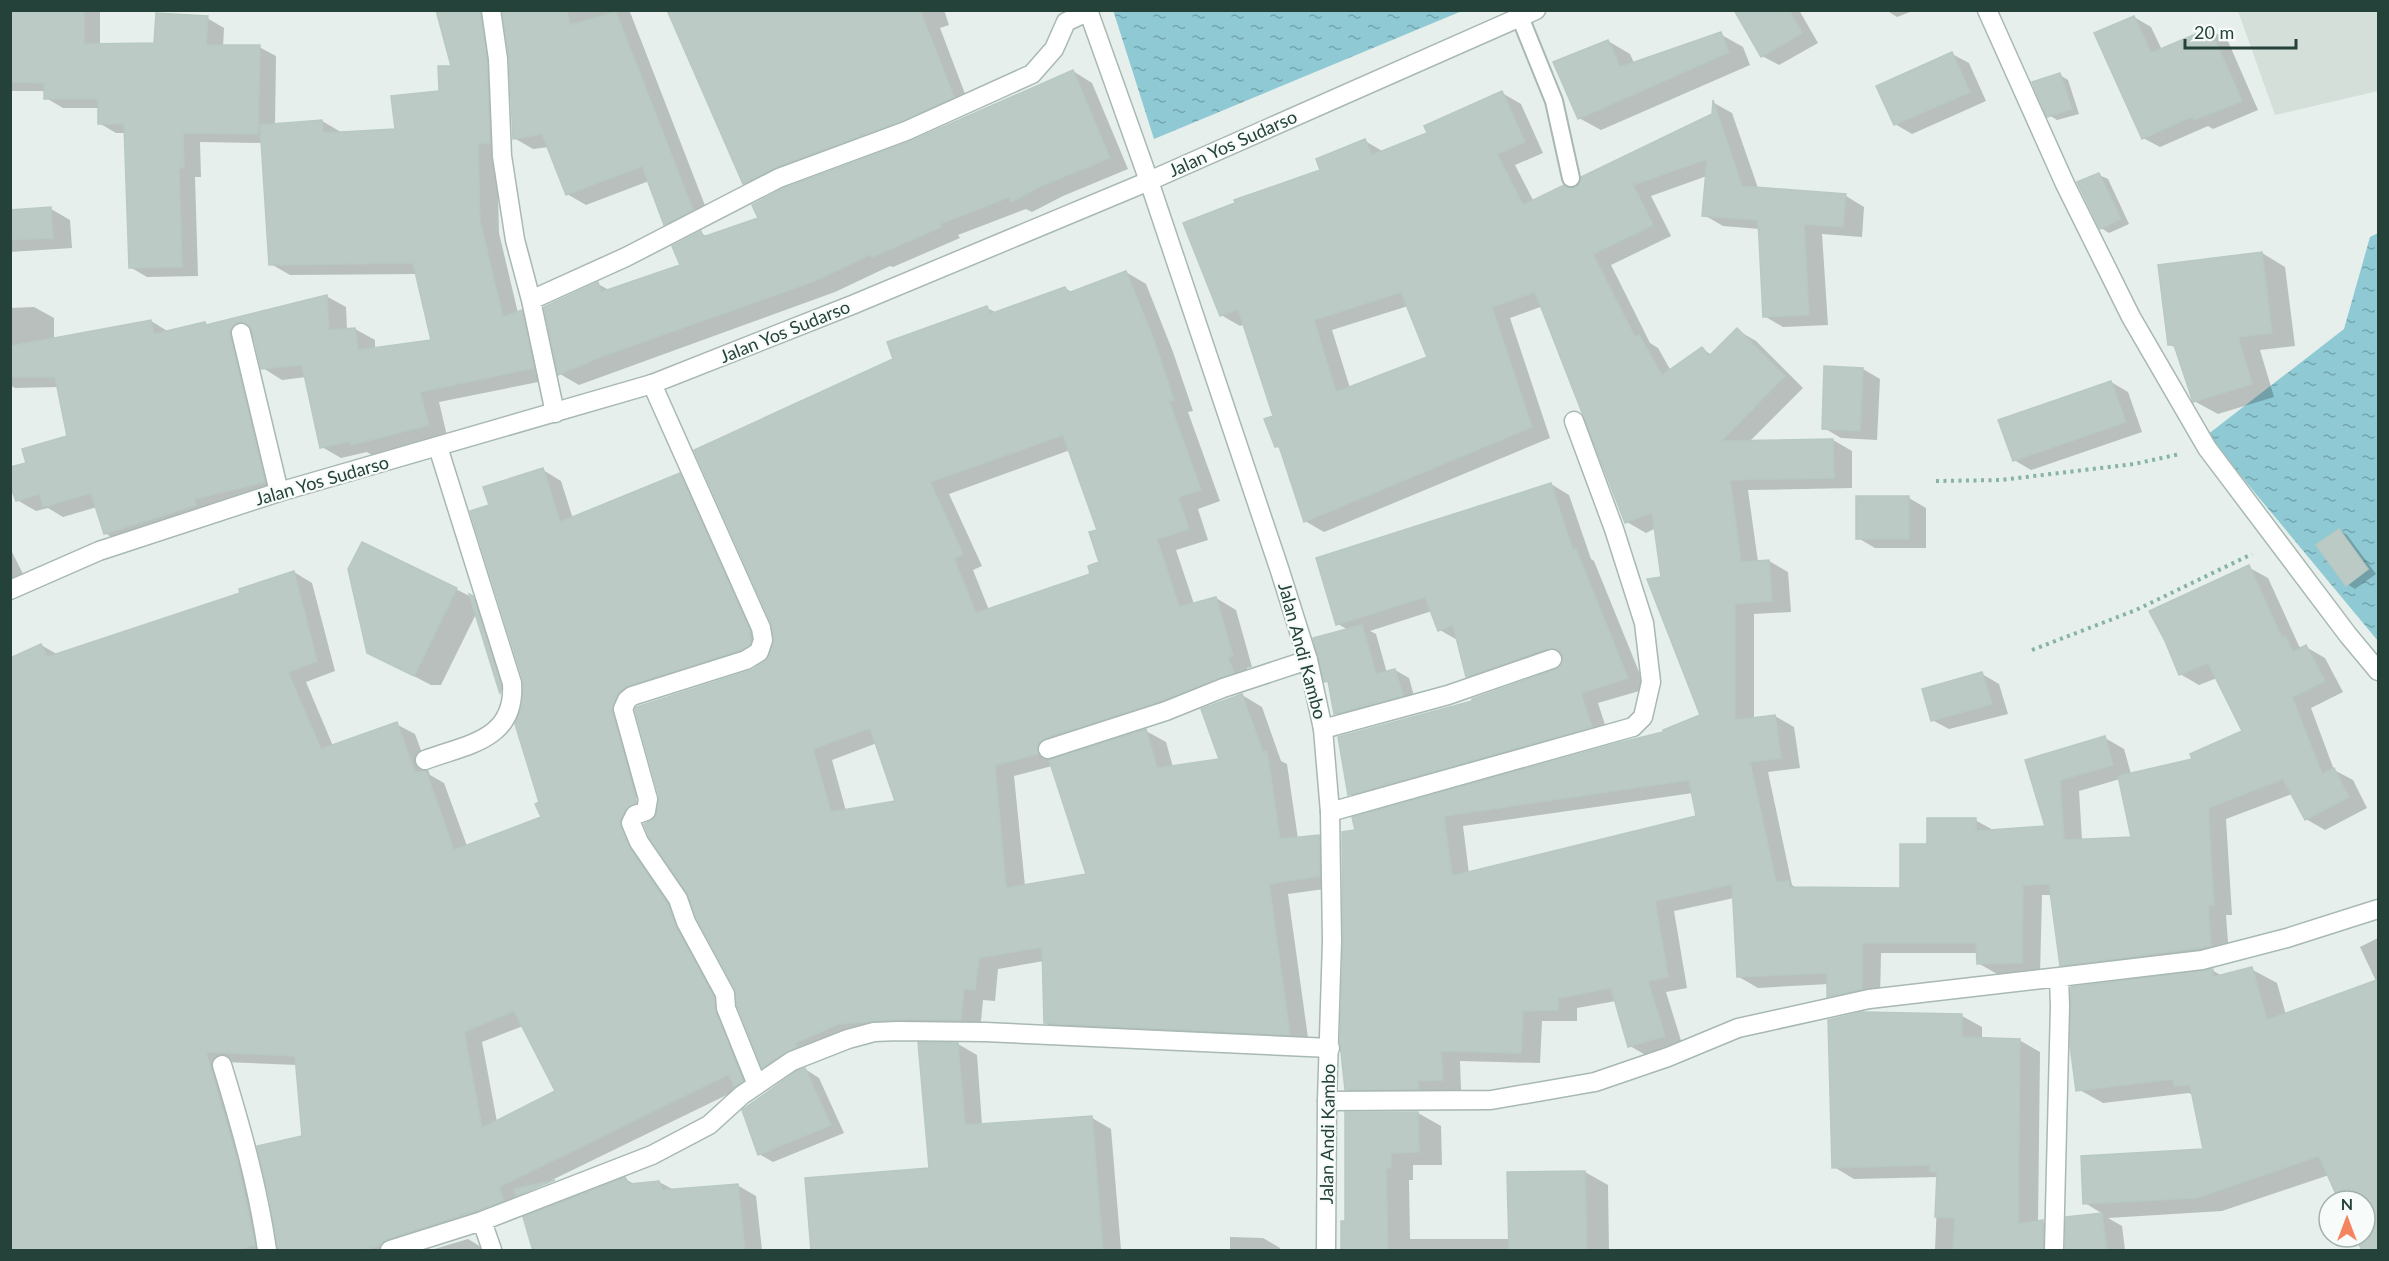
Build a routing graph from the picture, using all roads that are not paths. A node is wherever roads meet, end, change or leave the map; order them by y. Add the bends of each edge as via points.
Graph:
1 (491, 10) edge
2 (1987, 10) edge
3 (1089, 11) edge
4 (1528, 14) edge
5 (1571, 178) dead end
6 (1149, 181) junction
7 (531, 300) junction
8 (241, 333) dead end
9 (652, 384) junction
10 (555, 413) junction
11 (1574, 421) dead end
12 (438, 447) junction
13 (279, 492) junction
14 (10, 590) edge
15 (1552, 659) dead end
16 (1308, 660) junction
17 (2379, 671) edge
18 (1323, 729) junction
19 (1048, 749) dead end
20 (425, 760) dead end
21 (1330, 812) junction
22 (2379, 909) edge
23 (2059, 977) junction
24 (1330, 1048) junction
25 (222, 1065) dead end
26 (757, 1085) junction
27 (1327, 1101) junction
28 (482, 1221) junction
29 (267, 1251) edge
30 (390, 1251) edge
31 (492, 1251) edge
32 (1326, 1251) edge
33 (2054, 1251) edge

1 - 7 street via 498,59 502,156 515,240
2 - 17 street via 2065,184 2131,317 2207,448
3 - 6 street, Jalan Andi Kambo
3 - 7 street via 1066,22 1054,49 1032,74 906,131 779,178 626,257
4 - 5 lane via 1554,101
4 - 6 street, Jalan Yos Sudarso
6 - 9 street, Jalan Yos Sudarso
6 - 16 street, Jalan Andi Kambo
7 - 10 street
8 - 13 street
9 - 10 street, Jalan Yos Sudarso
9 - 26 street via 763,640 759,652 746,660 627,700 623,709 648,799 646,811 634,815 632,823 639,842 678,898 686,922 725,994 726,1008
10 - 12 street, Jalan Yos Sudarso
11 - 21 street via 1644,623 1650,682 1642,717 1633,727
12 - 13 street, Jalan Yos Sudarso
12 - 20 street via 512,683 513,699 507,719 492,735
13 - 14 street, Jalan Yos Sudarso via 99,551
15 - 18 street via 1448,695
16 - 18 street, Jalan Andi Kambo
16 - 19 street
18 - 21 street, Jalan Andi Kambo
21 - 24 street, Jalan Andi Kambo
22 - 23 street via 2202,960
23 - 27 street via 1869,999 1738,1028 1595,1082 1491,1100
23 - 33 street
24 - 26 street via 874,1032 792,1061
24 - 27 street, Jalan Andi Kambo
25 - 29 street via 243,1133
26 - 28 street via 710,1125 652,1155
27 - 32 street, Jalan Andi Kambo
28 - 30 street
28 - 31 street

